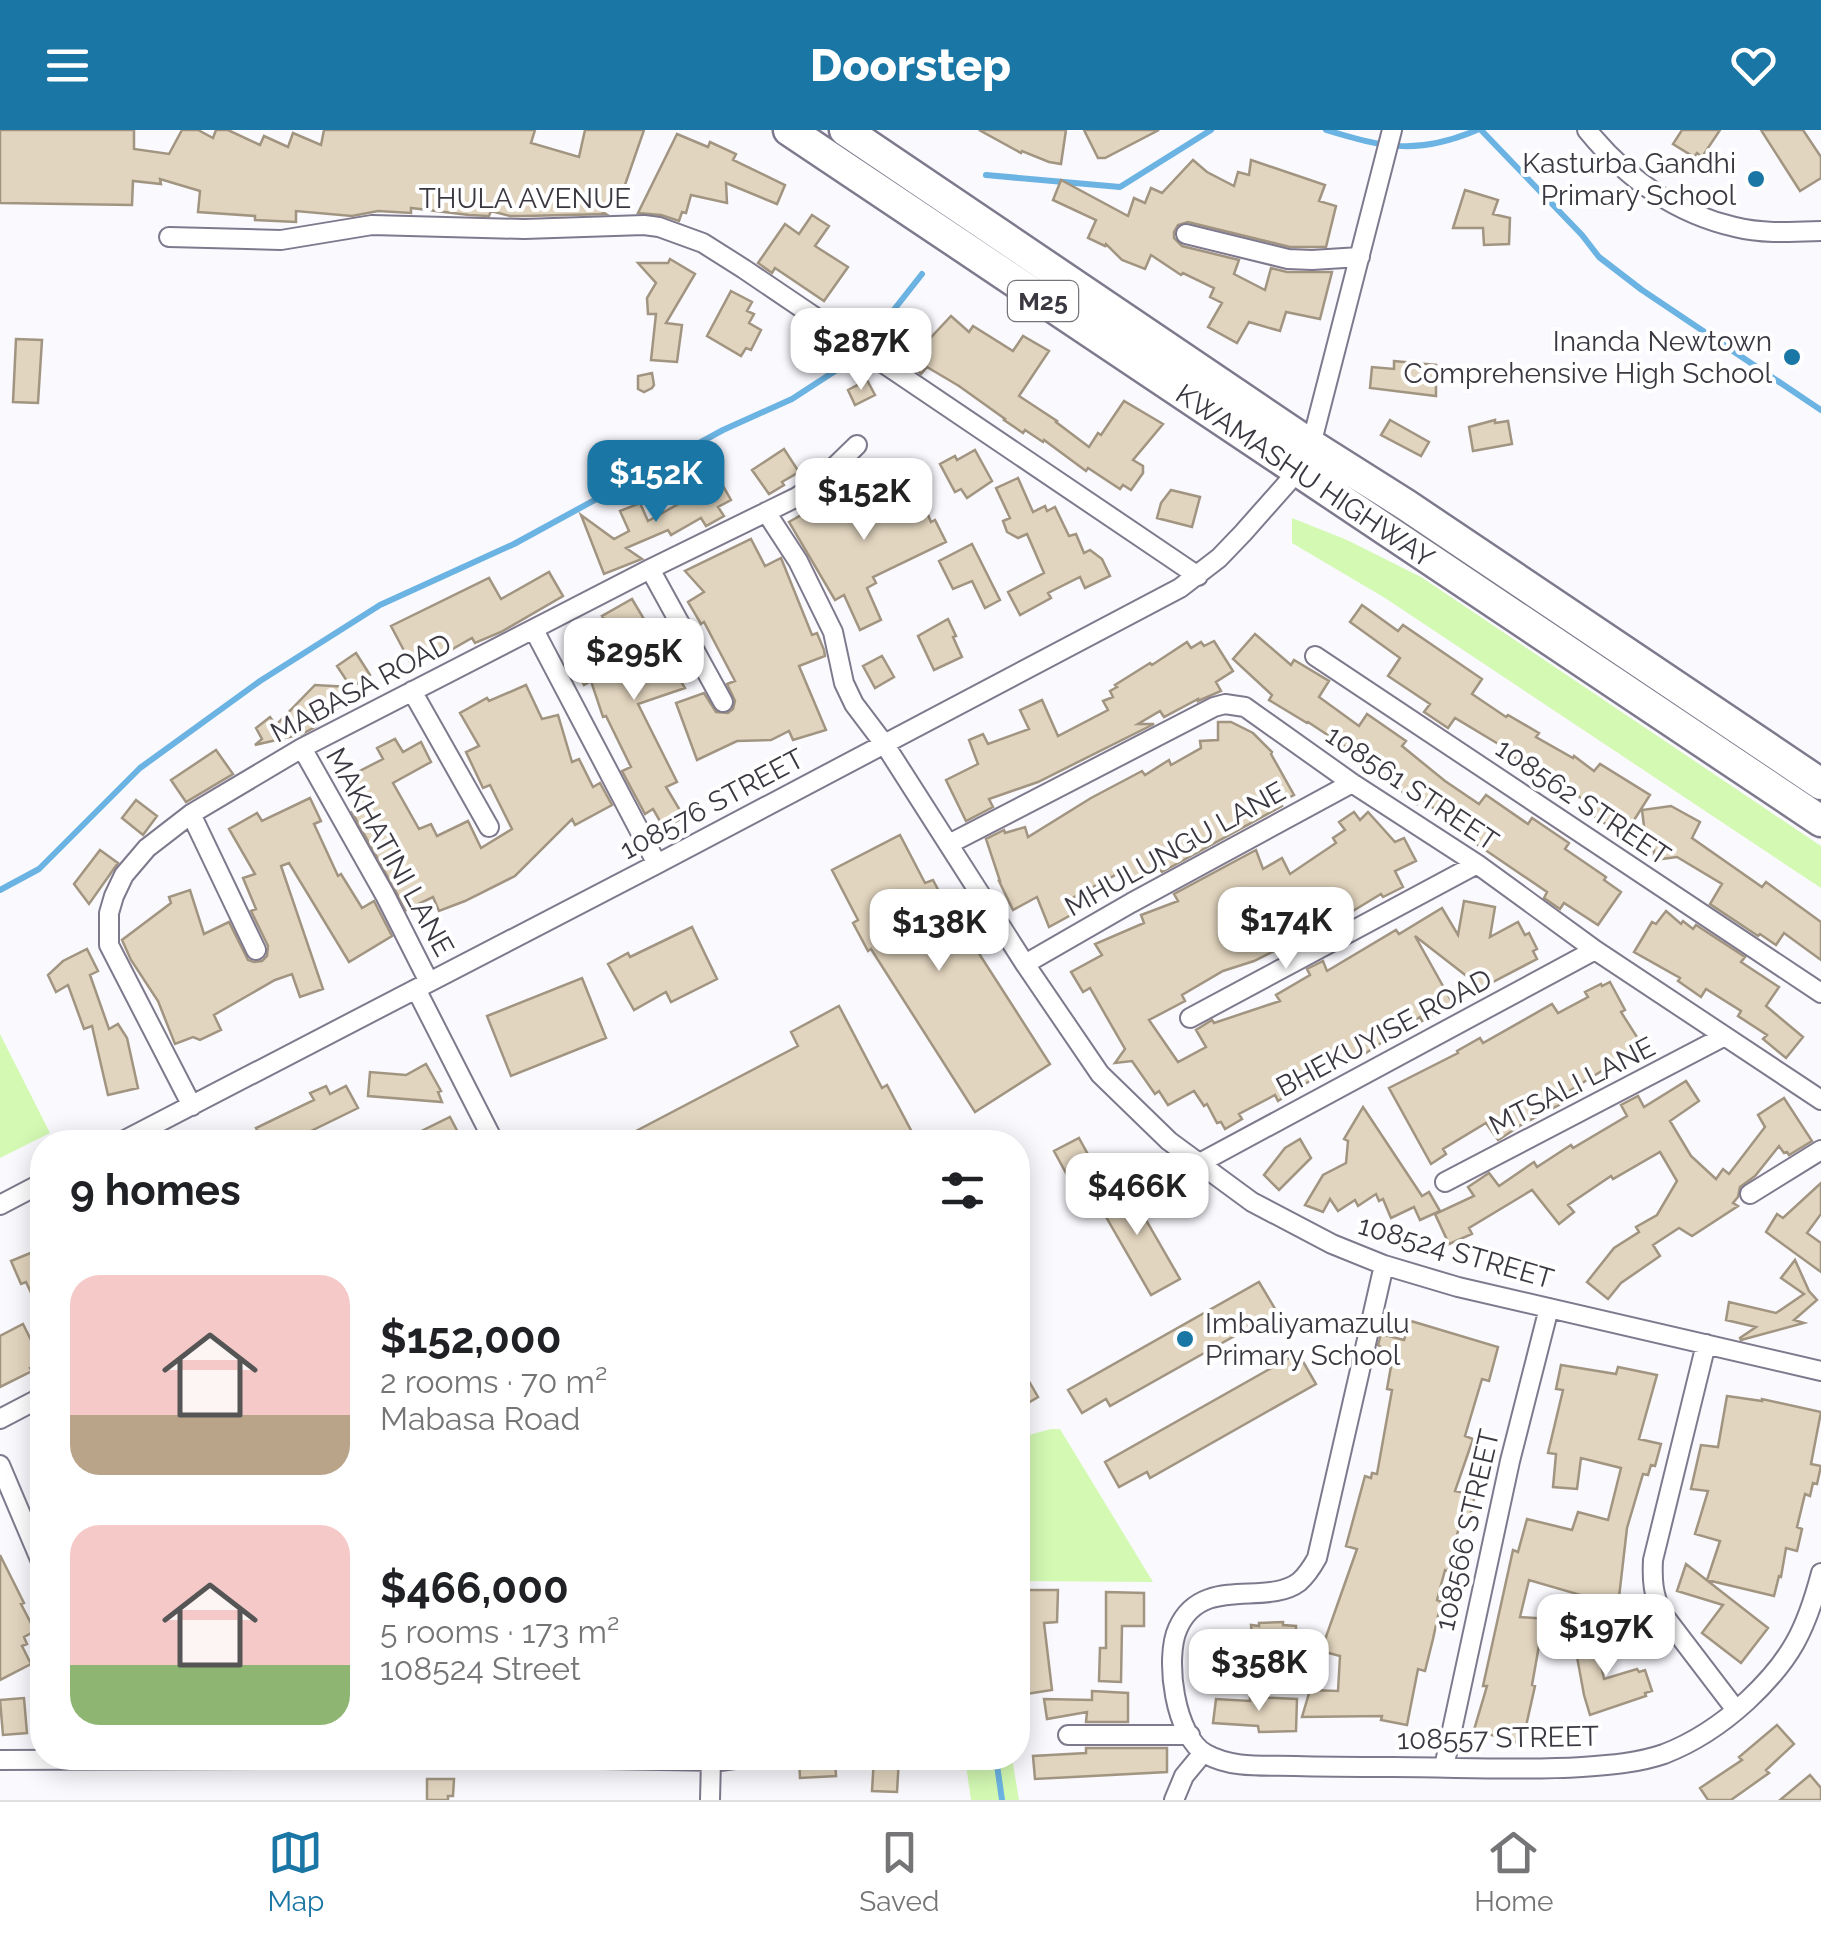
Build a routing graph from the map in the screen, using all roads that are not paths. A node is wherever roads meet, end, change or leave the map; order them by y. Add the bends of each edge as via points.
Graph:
1 (789, 130) edge
2 (845, 130) edge
3 (1392, 130) edge
4 (1587, 130) edge
5 (1821, 231) edge
6 (1186, 234) dead end
7 (169, 237) dead end
8 (1360, 256) junction
9 (858, 446) dead end
10 (1304, 459) junction
11 (766, 512) junction
12 (650, 570) junction
13 (1198, 576) junction
14 (534, 630) junction
15 (1315, 656) dead end
16 (412, 691) junction
17 (723, 702) dead end
18 (885, 744) junction
19 (302, 748) junction
20 (1352, 783) junction
21 (1821, 784) edge
22 (191, 814) junction
23 (1821, 821) edge
24 (490, 827) dead end
25 (949, 844) junction
26 (657, 864) junction
27 (1476, 864) junction
28 (256, 950) dead end
29 (1596, 950) junction
30 (1026, 964) junction
31 (423, 986) junction
32 (1821, 993) edge
33 (1190, 1018) dead end
34 (1723, 1037) junction
35 (1821, 1100) edge
36 (192, 1106) junction
37 (145, 1130) edge
38 (489, 1130) edge
39 (1821, 1150) edge
40 (1198, 1164) junction
41 (1445, 1182) dead end
42 (30, 1189) edge
43 (1750, 1194) dead end
44 (0, 1204) edge
45 (1384, 1265) junction
46 (1548, 1308) junction
47 (1706, 1344) junction
48 (1821, 1371) edge
49 (30, 1403) edge
50 (0, 1419) edge
51 (0, 1465) edge
52 (30, 1536) edge
53 (1821, 1572) edge
54 (1736, 1710) junction
55 (1068, 1735) dead end
56 (1190, 1735) junction
57 (1203, 1753) junction
58 (0, 1760) edge
59 (30, 1760) edge
60 (1444, 1766) junction
61 (710, 1770) edge
62 (710, 1800) edge
63 (1174, 1800) edge

1 - 10 main road, KWAMASHU HIGHWAY / M25
2 - 10 main road, KWAMASHU HIGHWAY / M25 via 1182,356
3 - 8 street
4 - 5 street via 1628,175 1690,212 1736,228
6 - 8 street via 1288,259
7 - 13 street, THULA AVENUE via 281,240 372,225 644,224 671,231 744,268
8 - 10 street
9 - 11 street, MABASA ROAD via 818,483
10 - 13 street, 108576 STREET via 1244,534
10 - 21 main road, KWAMASHU HIGHWAY / M25 via 1406,506
10 - 23 main road, KWAMASHU HIGHWAY / M25
11 - 12 street, MABASA ROAD
11 - 18 street, 108524 STREET via 833,632 854,704
12 - 14 street, MABASA ROAD
12 - 17 street
13 - 18 street, 108576 STREET
14 - 16 street, MABASA ROAD
14 - 26 street
15 - 32 street, 108562 STREET
16 - 19 street, MABASA ROAD
16 - 24 street
18 - 25 street, 108524 STREET
18 - 26 street, 108576 STREET
19 - 22 street, MABASA ROAD
19 - 31 street, MAKHATINI LANE via 385,895
20 - 25 street, 108561 STREET via 1264,719 1225,704
20 - 27 street, 108561 STREET
20 - 30 street, MHULUNGU LANE
22 - 28 street
22 - 36 street, MABASA ROAD via 124,875 108,929 116,962
25 - 30 street, 108524 STREET
26 - 31 street, 108576 STREET
27 - 29 street, 108561 STREET
27 - 33 street
29 - 34 street, 108561 STREET
29 - 40 street, BHEKUYISE ROAD
30 - 40 street, 108524 STREET via 1100,1074
31 - 36 street, 108576 STREET
31 - 38 street, MAKHATINI LANE
34 - 35 street, 108561 STREET
34 - 41 street, MTSALI LANE
36 - 37 street, 108576 STREET
39 - 43 street
40 - 45 street, 108524 STREET via 1252,1202
42 - 44 street
45 - 46 street, 108524 STREET
45 - 56 street via 1317,1558 1297,1584 1209,1599 1178,1627 1174,1689
46 - 47 street, 108524 STREET
46 - 60 street, 108566 STREET
47 - 48 street, 108524 STREET
47 - 54 street via 1653,1587 1662,1613
49 - 50 street
51 - 52 street
53 - 54 street, 108557 STREET via 1795,1646
54 - 60 street, 108557 STREET via 1689,1743 1628,1763 1535,1770
55 - 56 street
56 - 57 street
57 - 60 street, 108557 STREET via 1241,1766
57 - 63 street
58 - 59 street
61 - 62 street

